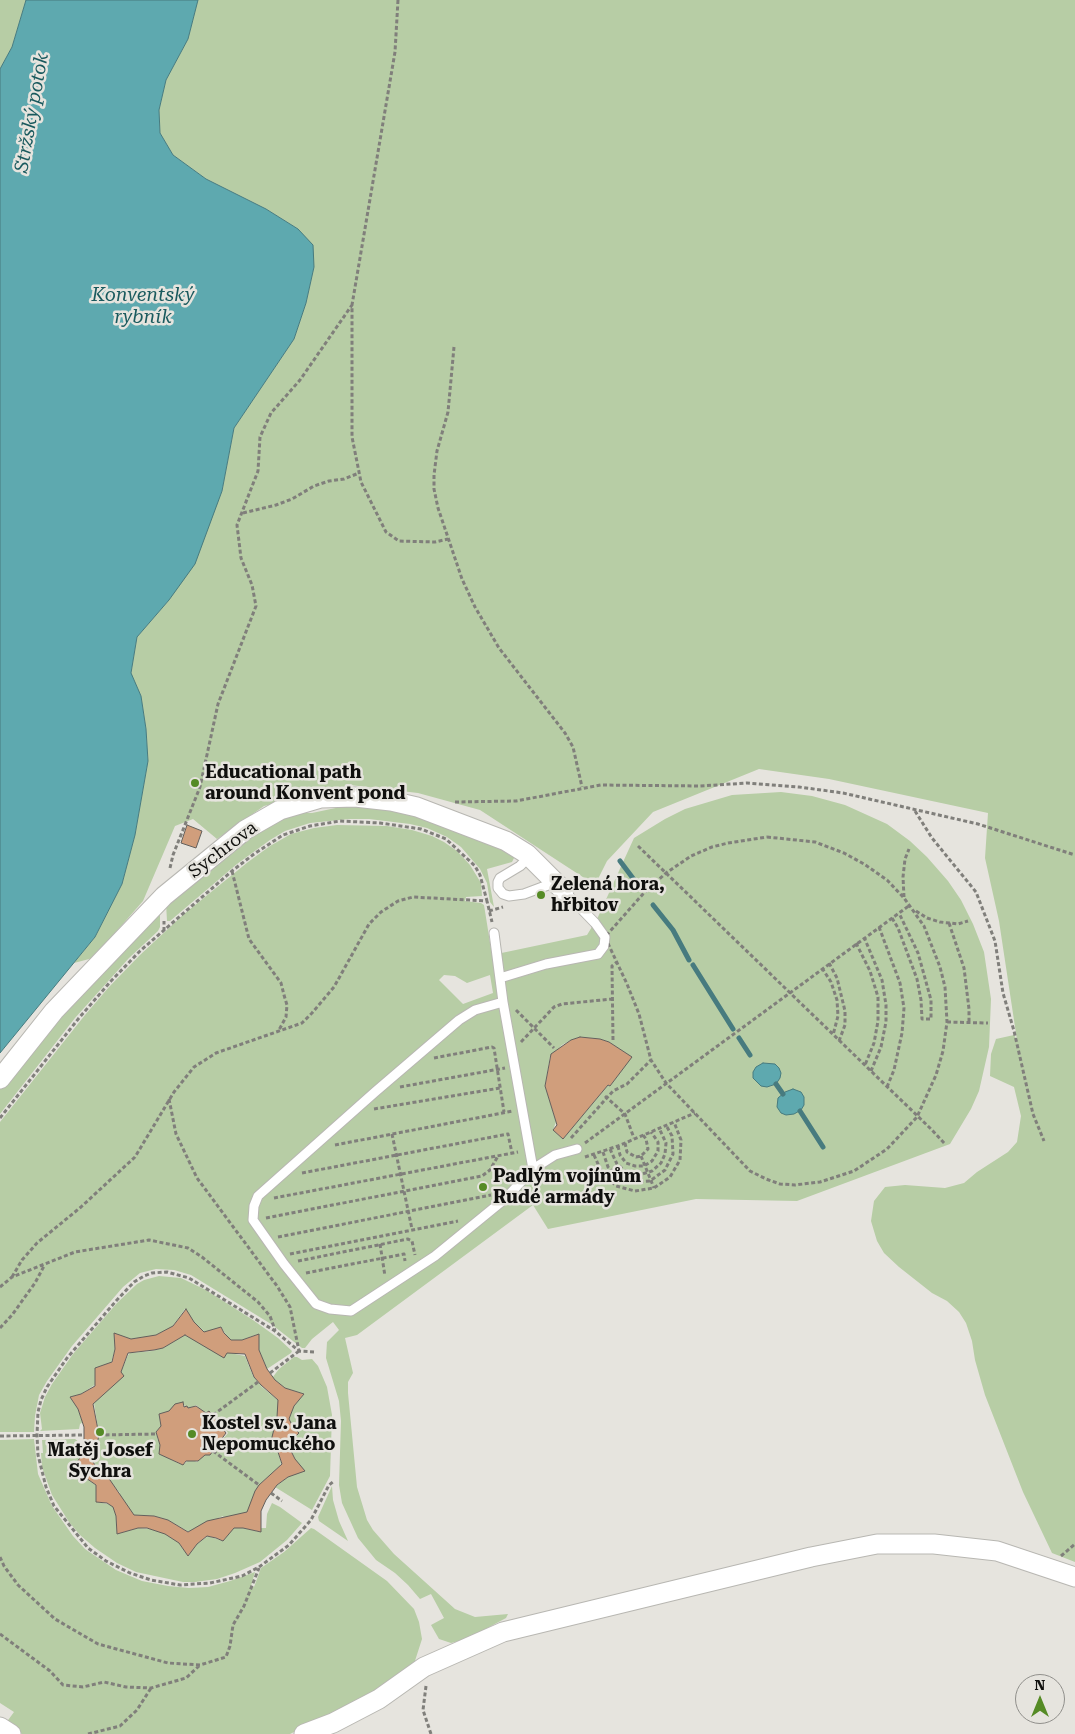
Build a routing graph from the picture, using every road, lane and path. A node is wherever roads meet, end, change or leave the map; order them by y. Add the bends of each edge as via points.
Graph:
1 (398, 0) edge
2 (352, 305) junction
3 (454, 347) dead end
4 (359, 473) junction
5 (242, 513) junction
6 (448, 539) junction
7 (582, 787) junction
8 (453, 802) dead end
9 (914, 810) junction
10 (638, 846) dead end
11 (909, 848) dead end
12 (526, 854) junction
13 (1075, 855) edge
14 (232, 871) junction
15 (666, 874) junction
16 (558, 885) junction
17 (164, 896) junction
18 (904, 898) junction
19 (487, 901) junction
20 (910, 904) junction
21 (913, 910) junction
22 (898, 913) junction
23 (892, 918) junction
24 (968, 921) dead end
25 (492, 922) dead end
26 (949, 923) junction
27 (879, 927) junction
28 (494, 933) dead end
29 (605, 937) junction
30 (864, 938) junction
31 (856, 943) junction
32 (829, 963) junction
33 (822, 968) junction
34 (500, 978) junction
35 (928, 990) junction
36 (789, 992) junction
37 (920, 992) junction
38 (612, 999) junction
39 (503, 1002) junction
40 (947, 1022) junction
41 (969, 1022) junction
42 (988, 1023) dead end
43 (534, 1029) junction
44 (279, 1030) junction
45 (833, 1034) junction
46 (613, 1040) dead end
47 (839, 1041) junction
48 (554, 1048) dead end
49 (511, 1051) junction
50 (651, 1060) junction
51 (409, 1062) junction
52 (865, 1065) junction
53 (497, 1070) junction
54 (871, 1071) junction
55 (0, 1079) edge
56 (666, 1083) junction
57 (887, 1087) junction
58 (500, 1088) junction
59 (375, 1092) junction
60 (606, 1097) junction
61 (169, 1098) junction
62 (351, 1113) junction
63 (695, 1113) junction
64 (625, 1114) junction
65 (917, 1117) junction
66 (0, 1118) edge
67 (674, 1122) junction
68 (666, 1125) junction
69 (659, 1128) junction
70 (652, 1132) junction
71 (392, 1134) junction
72 (643, 1135) junction
73 (634, 1138) junction
74 (1044, 1141) dead end
75 (625, 1143) junction
76 (945, 1144) dead end
77 (618, 1146) junction
78 (610, 1149) junction
79 (309, 1150) junction
80 (529, 1150) junction
81 (577, 1150) joint
82 (603, 1152) junction
83 (512, 1153) junction
84 (555, 1155) junction
85 (396, 1156) junction
86 (498, 1156) junction
87 (641, 1156) junction
88 (644, 1166) junction
89 (533, 1169) junction
90 (647, 1173) junction
91 (400, 1174) junction
92 (279, 1178) junction
93 (650, 1180) junction
94 (654, 1188) junction
95 (403, 1192) junction
96 (256, 1201) junction
97 (502, 1201) junction
98 (408, 1211) junction
99 (481, 1218) junction
100 (254, 1220) junction
101 (412, 1229) junction
102 (266, 1239) junction
103 (380, 1244) junction
104 (383, 1258) junction
105 (281, 1260) junction
106 (44, 1265) junction
107 (418, 1267) junction
108 (408, 1274) junction
109 (293, 1276) junction
110 (12, 1277) junction
111 (0, 1287) edge
112 (0, 1328) edge
113 (275, 1331) junction
114 (299, 1351) junction
115 (314, 1352) dead end
116 (270, 1373) dead end
117 (258, 1382) dead end
118 (212, 1415) dead end
119 (156, 1434) dead end
120 (37, 1435) junction
121 (84, 1435) dead end
122 (99, 1435) dead end
123 (0, 1436) edge
124 (213, 1451) dead end
125 (334, 1481) dead end
126 (259, 1485) dead end
127 (271, 1493) dead end
128 (282, 1500) dead end
129 (0, 1557) edge
130 (259, 1567) junction
131 (1075, 1577) edge
132 (0, 1634) edge
133 (200, 1665) junction
134 (424, 1668) junction
135 (150, 1688) junction
136 (0, 1727) edge
137 (11, 1734) edge
138 (88, 1734) edge
139 (304, 1734) edge
140 (431, 1734) edge

1 - 2 path via 395,52
2 - 4 path via 352,437
2 - 5 path via 300,380 270,413 260,437 258,472
3 - 6 path via 448,412 434,475 438,508
4 - 5 path via 314,486 276,505
4 - 6 path via 386,532 399,541
5 - 17 path via 238,525 241,558 256,606 218,704 200,787 173,856
6 - 7 path via 475,607 499,648 573,747
7 - 8 path via 516,800
7 - 9 path via 747,783 843,793
9 - 13 path via 978,824
9 - 74 path via 932,838 976,892 995,941 1003,994 1033,1114
10 - 15 path
11 - 18 path via 902,877
12 - 16 street, Sychrova
12 - 16 lane via 520,866 500,878 498,888 503,894 524,894 548,885
12 - 17 street, Sychrova via 506,841 417,807 355,797 321,798 280,810 245,830
14 - 19 path via 270,843 299,829 324,823 380,823 422,830 446,839 475,866
14 - 44 path via 249,938 281,983 287,1005 286,1017
14 - 66 path via 140,951 111,981
15 - 18 path via 691,856 712,847 745,839 790,838 844,852 878,873
15 - 29 path via 643,894
15 - 36 path
16 - 29 lane
17 - 55 street, Sychrova via 54,1011
18 - 20 path
19 - 25 path
19 - 44 path via 413,897 398,901 369,924 334,987 312,1013 302,1023
20 - 21 path
20 - 22 path
21 - 26 path via 927,918
21 - 40 path via 932,943 940,967
22 - 23 path
22 - 35 path via 918,953
23 - 27 path
23 - 37 path
24 - 26 path
26 - 41 path via 964,968
27 - 30 path
27 - 57 path via 900,983 904,1008 902,1033
28 - 34 lane
29 - 34 lane via 604,946 598,954 546,964
30 - 31 path
30 - 54 path via 882,980 886,1005 881,1047
31 - 32 path
31 - 52 path via 878,997 874,1043
32 - 33 path
32 - 47 path via 845,1012 845,1025
33 - 36 path
33 - 45 path via 837,1000 838,1016
34 - 39 lane
35 - 37 path
35 - 37 path via 931,1020 922,1019
36 - 45 path
36 - 56 path
38 - 43 path via 554,1007
38 - 46 path
38 - 50 path via 612,966 617,962 639,1014
39 - 43 path via 517,1010
39 - 49 lane
39 - 51 lane via 475,1010 459,1020
40 - 41 path
40 - 65 path via 936,1075
41 - 42 path
43 - 48 path
43 - 49 path
44 - 61 path via 216,1053 194,1068
45 - 47 path
47 - 52 path
49 - 80 lane
50 - 56 path
50 - 60 path via 626,1084
51 - 53 path via 492,1046
51 - 59 lane
52 - 54 path
53 - 58 path
53 - 59 path
54 - 57 path
56 - 63 path
56 - 64 path
57 - 65 path
58 - 62 path
58 - 71 path via 504,1112
59 - 62 lane
60 - 64 path
60 - 84 path
61 - 110 path via 135,1157 37,1243
61 - 114 path via 176,1134 197,1178 290,1307
62 - 79 lane
63 - 65 path via 750,1171 766,1180 795,1185 820,1182 854,1171 887,1149
63 - 67 path
64 - 73 path
64 - 81 path
65 - 76 path
67 - 68 path
67 - 94 path via 681,1140 680,1160 670,1177
68 - 69 path
68 - 93 path via 672,1136 673,1154 665,1170
69 - 70 path
69 - 90 path via 666,1143 665,1154 657,1168
70 - 72 path
70 - 88 path via 658,1142 658,1150 652,1161
71 - 79 path
71 - 85 path
72 - 73 path
72 - 87 path via 648,1149
73 - 75 path
75 - 77 path
75 - 87 path via 627,1152
77 - 78 path
77 - 88 path via 626,1163
78 - 82 path
78 - 90 path via 625,1172
79 - 92 lane
80 - 83 path
80 - 89 lane
81 - 84 lane
82 - 93 path via 608,1167 620,1178 635,1182
82 - 94 path via 594,1155 602,1173 611,1182 635,1191
83 - 85 path via 508,1134
83 - 86 path
84 - 89 lane
85 - 91 path
85 - 92 path
86 - 91 path
86 - 95 path via 482,1176
87 - 88 path
88 - 90 path
89 - 97 lane
90 - 93 path
91 - 95 path
91 - 96 path
92 - 96 lane
93 - 94 path
95 - 98 path
95 - 100 path
96 - 100 lane
97 - 98 path via 494,1195 485,1195
97 - 99 lane
98 - 101 path
98 - 102 path
99 - 101 path
99 - 107 lane
100 - 102 lane
101 - 105 path
102 - 105 lane
103 - 104 path
103 - 105 path
103 - 107 path via 412,1241
104 - 108 path via 404,1254
104 - 109 path
105 - 109 lane
106 - 110 path
106 - 112 path via 35,1284
106 - 113 path via 75,1252 149,1240 188,1248 258,1302 270,1316
107 - 108 lane
108 - 109 lane via 351,1311 330,1310 316,1304
110 - 111 path
113 - 114 path
113 - 120 path via 189,1278 167,1272 144,1276 116,1301 53,1377 41,1400
114 - 115 path
114 - 116 path
117 - 118 path
119 - 122 path
120 - 121 path
120 - 123 path
120 - 130 path via 40,1468 54,1506 88,1548 106,1561 137,1575 180,1585 242,1576
124 - 126 path
125 - 130 path via 311,1520 289,1545
127 - 128 path
129 - 133 path via 18,1585 55,1619 98,1644 168,1663
130 - 133 path via 233,1625 226,1657
131 - 134 street via 997,1551 934,1544 877,1544 801,1559 503,1632
132 - 135 path via 50,1671 63,1685 83,1687 104,1682
133 - 135 path via 186,1678
134 - 139 street via 379,1699
134 - 140 path via 423,1710
135 - 138 path via 136,1710 120,1726
136 - 137 street

